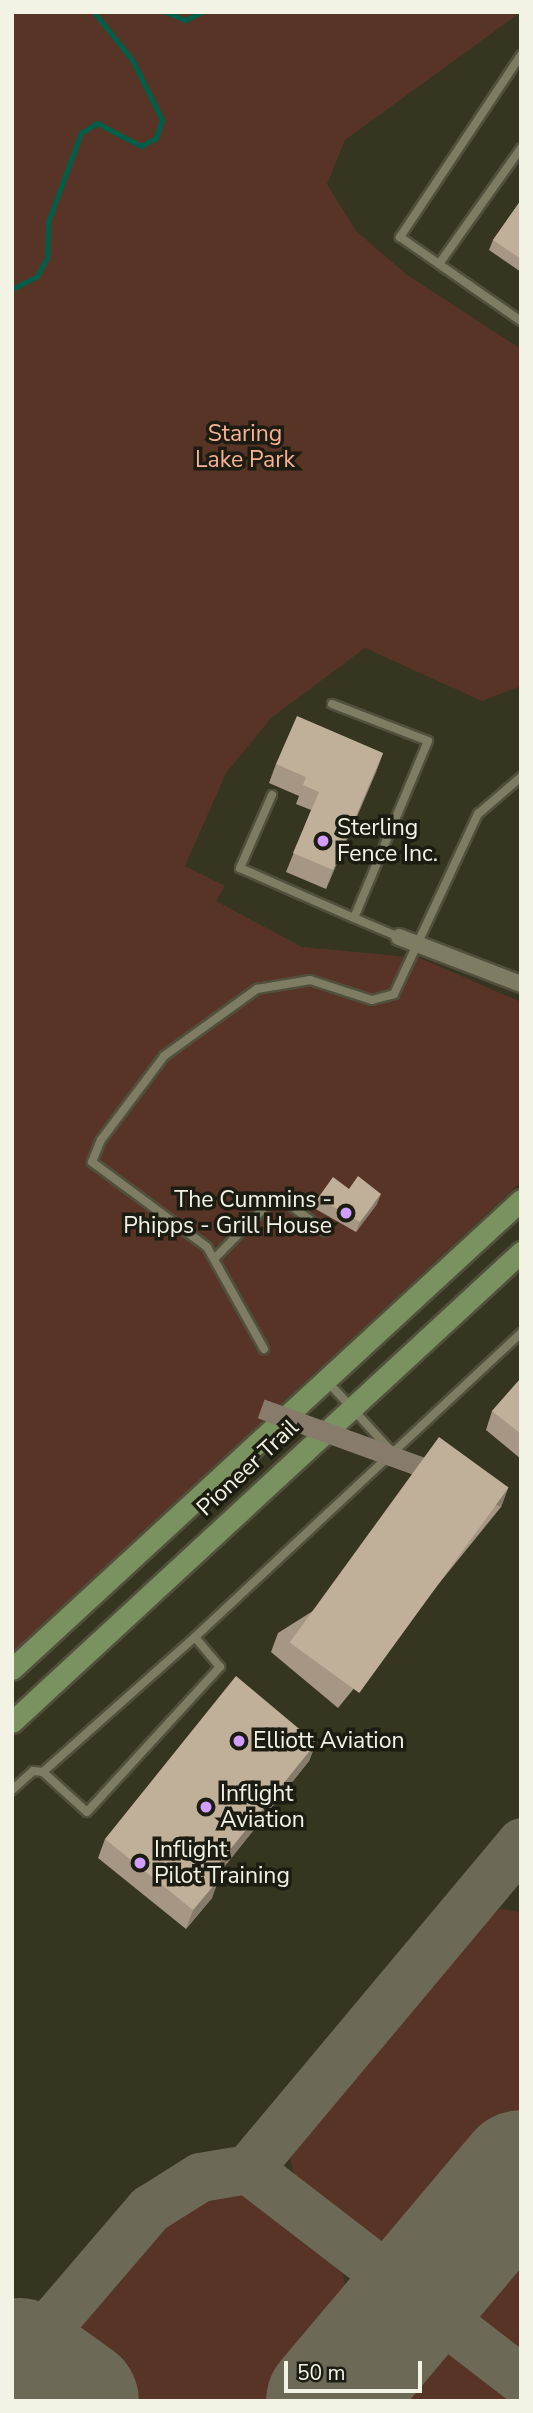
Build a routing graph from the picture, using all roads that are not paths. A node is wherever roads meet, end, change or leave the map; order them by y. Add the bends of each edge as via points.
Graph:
1 (521, 55) edge
2 (521, 148) edge
3 (439, 264) junction
4 (521, 321) edge
5 (332, 704) dead end
6 (521, 777) edge
7 (272, 795) dead end
8 (354, 918) junction
9 (399, 937) joint
10 (423, 942) junction
11 (521, 984) edge
12 (521, 1200) edge
13 (325, 1231) dead end
14 (521, 1252) edge
15 (215, 1258) junction
16 (521, 1333) edge
17 (264, 1349) dead end
18 (326, 1380) junction
19 (352, 1407) junction
20 (394, 1454) junction
21 (195, 1636) junction
22 (12, 1670) edge
23 (12, 1722) edge
24 (43, 1772) junction
25 (12, 1790) edge

1 - 3 lane via 400,237
2 - 3 lane
3 - 4 lane
5 - 8 lane via 428,741
6 - 10 lane via 478,814
7 - 8 lane via 240,868
8 - 9 lane
9 - 10 street
10 - 11 street
10 - 15 lane via 394,994 381,999 294,979 226,1006 164,1056 119,1109 92,1162 163,1210
12 - 18 main road, Pioneer Trail
13 - 15 lane via 282,1199 270,1202
14 - 19 main road, Pioneer Trail
15 - 17 lane
16 - 20 lane
18 - 19 lane
18 - 22 main road, Pioneer Trail
19 - 20 lane
19 - 23 main road, Pioneer Trail
20 - 21 lane
21 - 24 lane
21 - 24 lane via 220,1667 88,1812
24 - 25 lane via 33,1771

